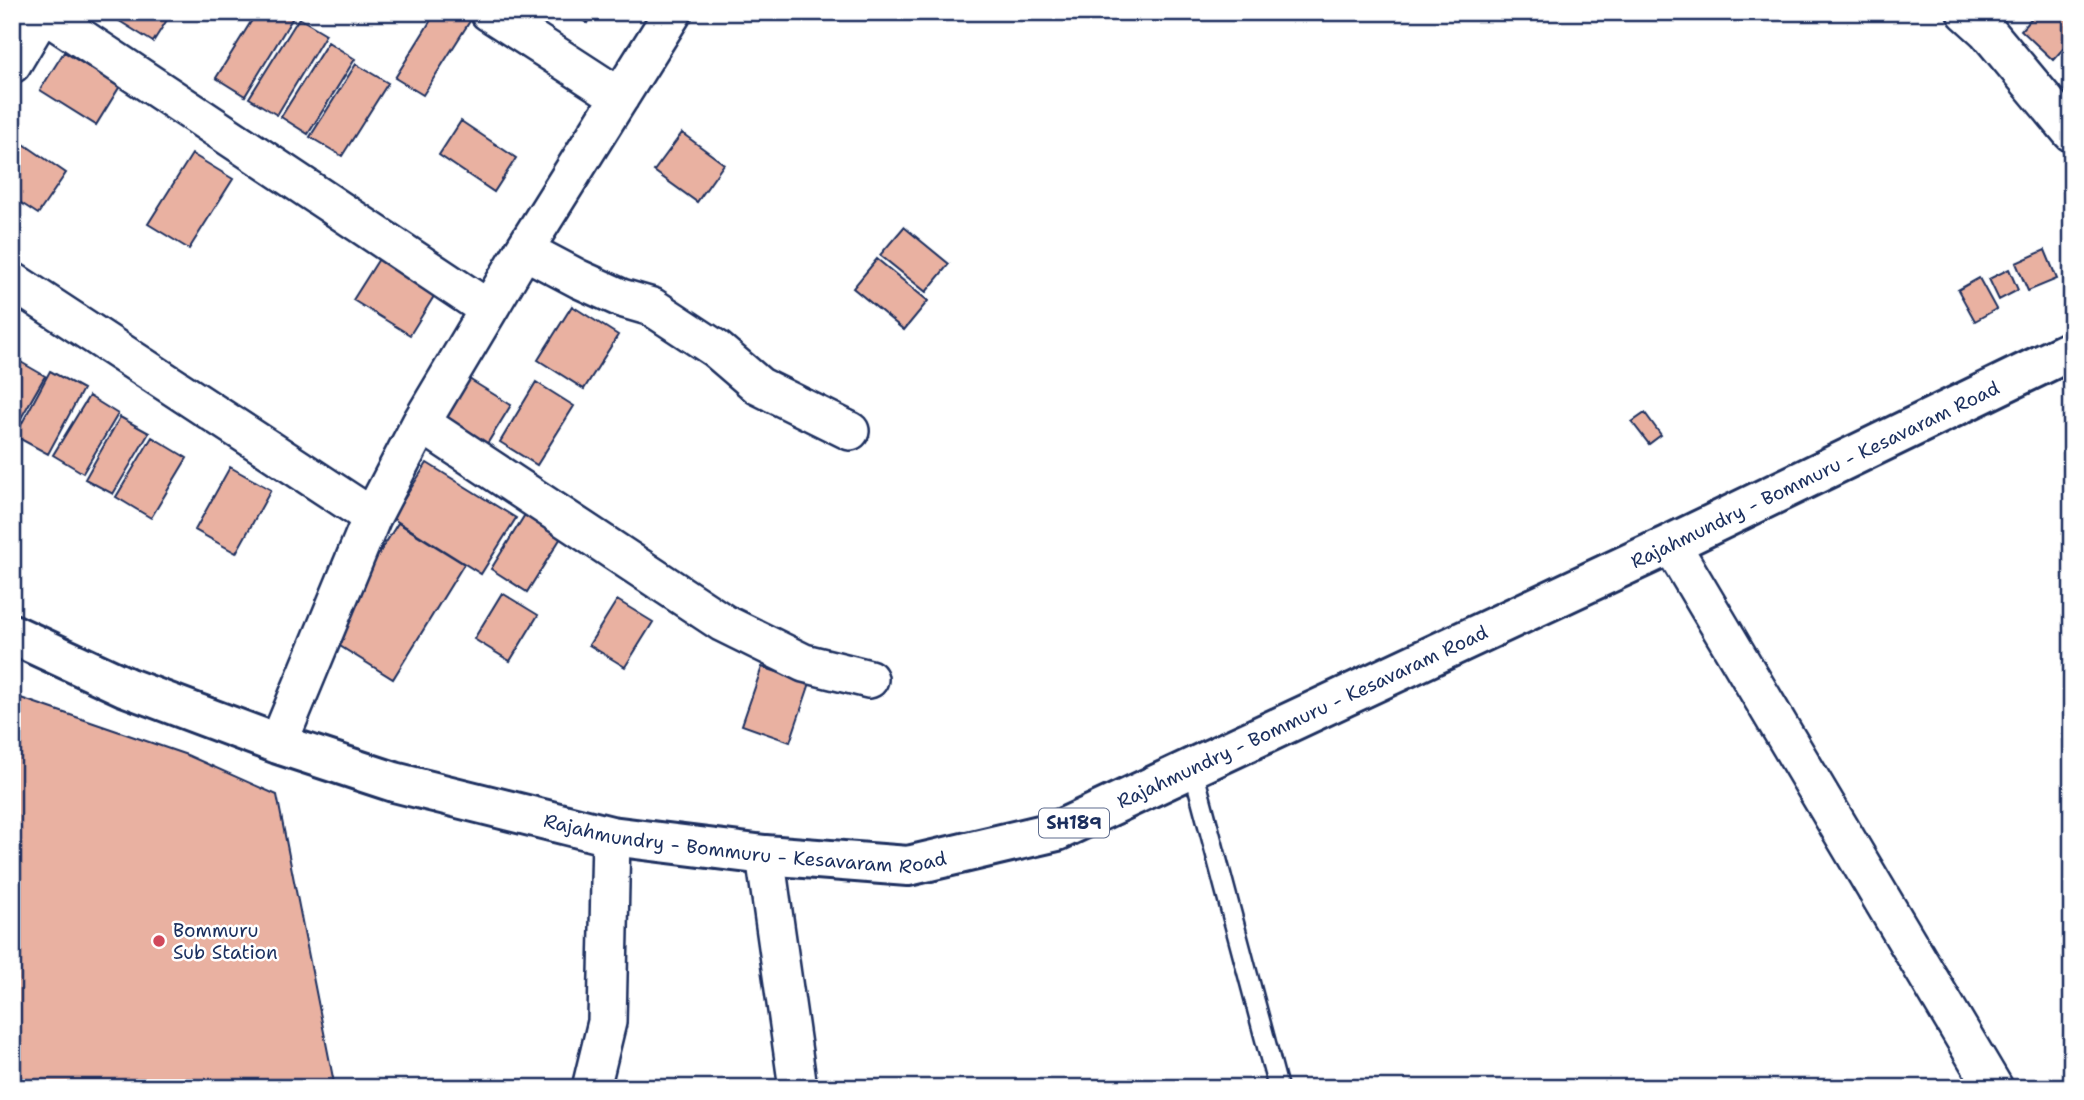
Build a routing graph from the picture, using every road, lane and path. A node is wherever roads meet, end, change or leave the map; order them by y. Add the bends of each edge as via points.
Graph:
1 (42, 12) edge
2 (489, 12) edge
3 (673, 12) edge
4 (1987, 18) edge
5 (12, 64) edge
6 (620, 97) junction
7 (2072, 133) edge
8 (524, 250) junction
9 (12, 281) edge
10 (488, 309) junction
11 (2072, 349) edge
12 (421, 424) junction
13 (850, 432) dead end
14 (372, 517) junction
15 (1671, 544) junction
16 (12, 634) edge
17 (869, 679) dead end
18 (278, 744) junction
19 (1193, 768) junction
20 (611, 836) junction
21 (765, 855) junction
22 (591, 1088) edge
23 (798, 1088) edge
24 (1278, 1088) edge
25 (1994, 1088) edge

1 - 5 street
1 - 10 street
2 - 6 street
3 - 6 street
4 - 7 street
6 - 8 street
8 - 10 street
8 - 13 street via 579,279 664,314 716,349 759,386
9 - 14 street
10 - 12 street
11 - 15 main road, Rajahmundry - Bommuru - Kesavaram Road / SH189
12 - 14 street
12 - 17 street via 723,622 804,663
14 - 18 street
15 - 19 main road, Rajahmundry - Bommuru - Kesavaram Road / SH189
15 - 25 street
16 - 18 main road, Rajahmundry - Bommuru - Kesavaram Road / SH189 via 126,687
18 - 20 main road, Rajahmundry - Bommuru - Kesavaram Road / SH189 via 394,782
19 - 21 main road, Rajahmundry - Bommuru - Kesavaram Road / SH189 via 1057,831 908,866
19 - 24 lane
20 - 21 main road, Rajahmundry - Bommuru - Kesavaram Road / SH189
20 - 22 street via 607,1022
21 - 23 street

